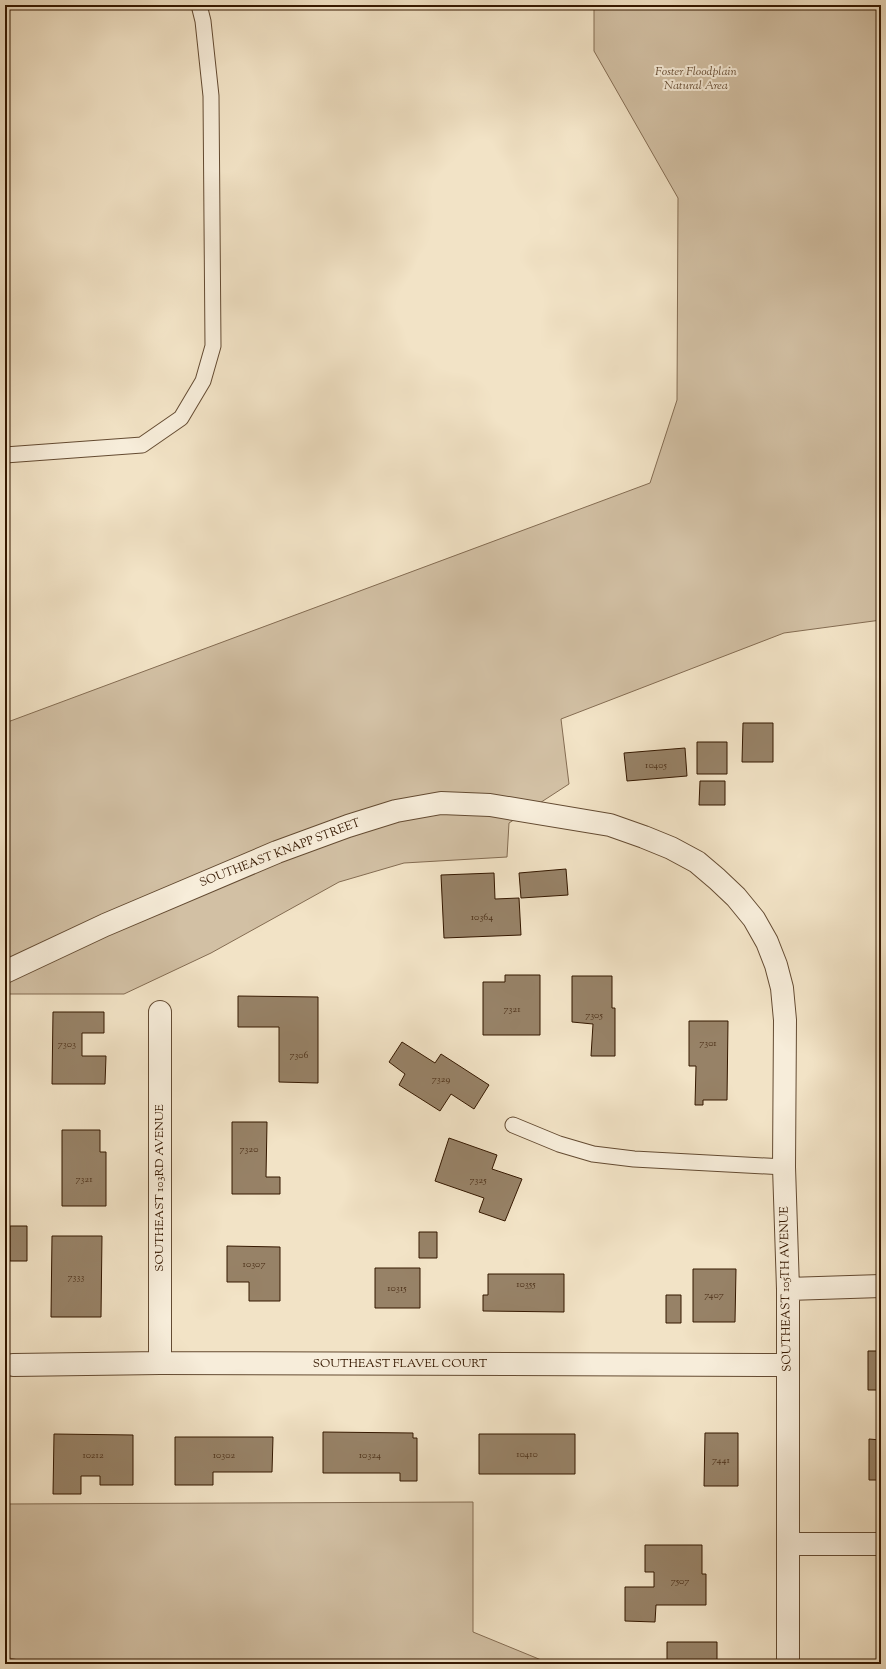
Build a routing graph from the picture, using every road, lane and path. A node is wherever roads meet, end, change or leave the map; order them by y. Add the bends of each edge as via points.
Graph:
1 (199, 5) edge
2 (5, 455) edge
3 (754, 920) joint
4 (5, 972) edge
5 (160, 1012) dead end
6 (513, 1125) dead end
7 (784, 1167) junction
8 (881, 1286) edge
9 (788, 1289) junction
10 (160, 1363) junction
11 (13, 1365) dead end
12 (787, 1365) junction
13 (788, 1544) junction
14 (881, 1544) edge
15 (788, 1664) edge

1 - 2 lane via 211,96 213,346 203,381 182,418 142,445
3 - 4 street, SOUTHEAST KNAPP STREET via 736,897 697,862 644,837 610,825 571,818 490,805 441,803 396,811 277,852 105,925
3 - 7 street, SOUTHEAST 105TH AVENUE via 776,965 782,988 785,1020
5 - 10 street, SOUTHEAST 103RD AVENUE
6 - 7 lane via 559,1144 593,1154 634,1159
7 - 9 street, SOUTHEAST 105TH AVENUE
8 - 9 street
9 - 12 street, SOUTHEAST 105TH AVENUE
10 - 11 street, SOUTHEAST FLAVEL COURT
10 - 12 street, SOUTHEAST FLAVEL COURT
12 - 13 street, SOUTHEAST 105TH AVENUE
13 - 14 street
13 - 15 street, SOUTHEAST 105TH AVENUE

